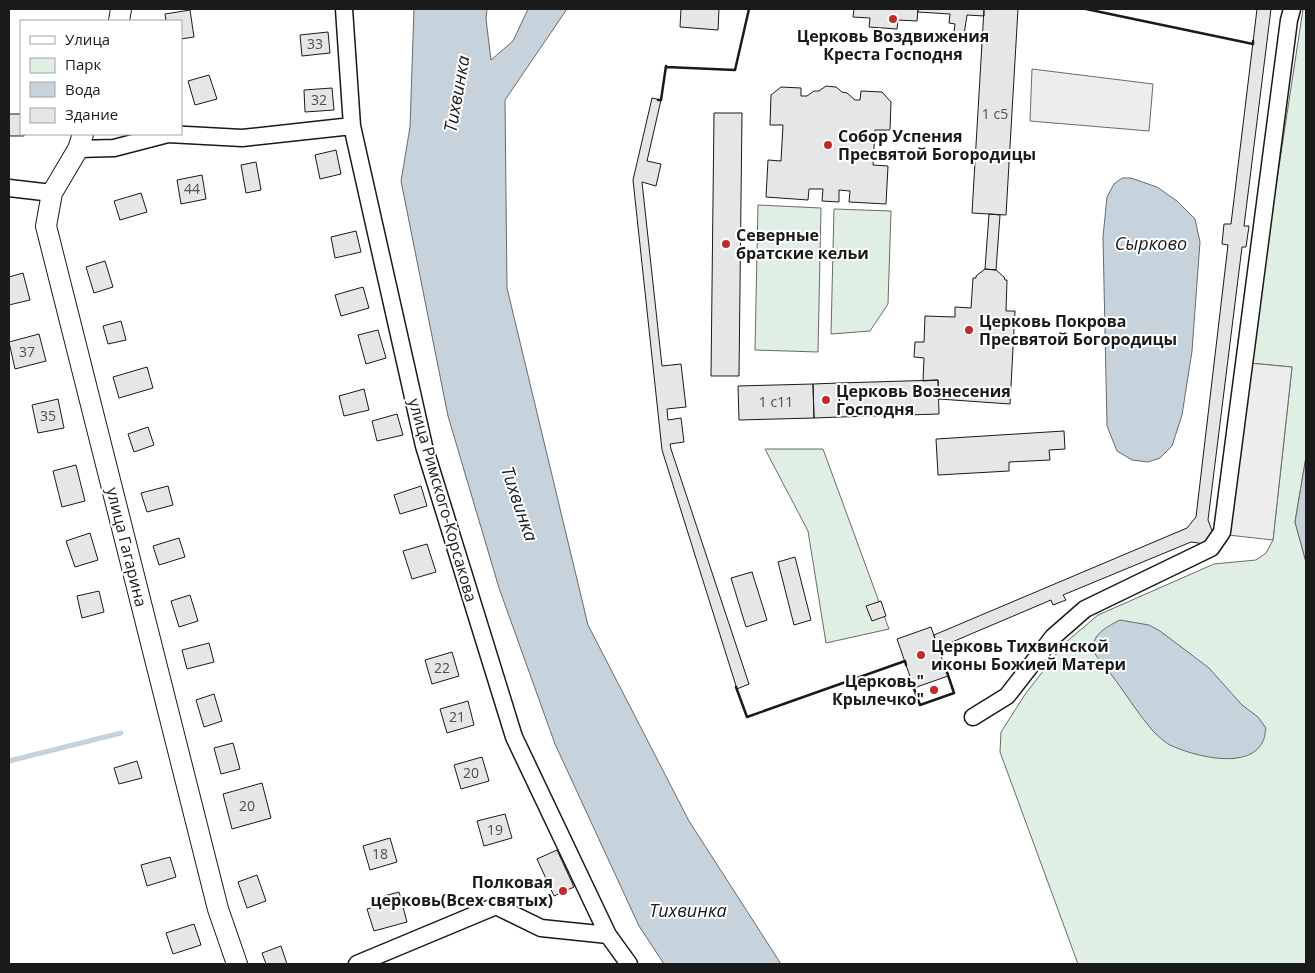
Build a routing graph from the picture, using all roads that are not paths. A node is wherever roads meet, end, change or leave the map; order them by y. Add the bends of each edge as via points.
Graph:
1 (344, 9) edge
2 (1292, 9) edge
3 (352, 126) junction
4 (164, 135) edge
5 (182, 135) edge
6 (80, 141) edge
7 (9, 188) edge
8 (52, 193) junction
9 (973, 717) dead end
10 (608, 935) junction
11 (237, 964) edge
12 (357, 964) edge
13 (629, 964) edge

1 - 3 street, улица Римского-Корсакова
2 - 9 street via 1222,532 1210,548 1085,609 1053,636 1008,696
3 - 5 street via 242,138
3 - 10 street, улица Римского-Корсакова via 424,446 514,737
4 - 6 street via 114,148
6 - 8 street, улица Гагарина
7 - 8 street
8 - 11 street, улица Гагарина via 46,226 216,900
10 - 12 street via 541,928 496,906
10 - 13 street, улица Римского-Корсакова

